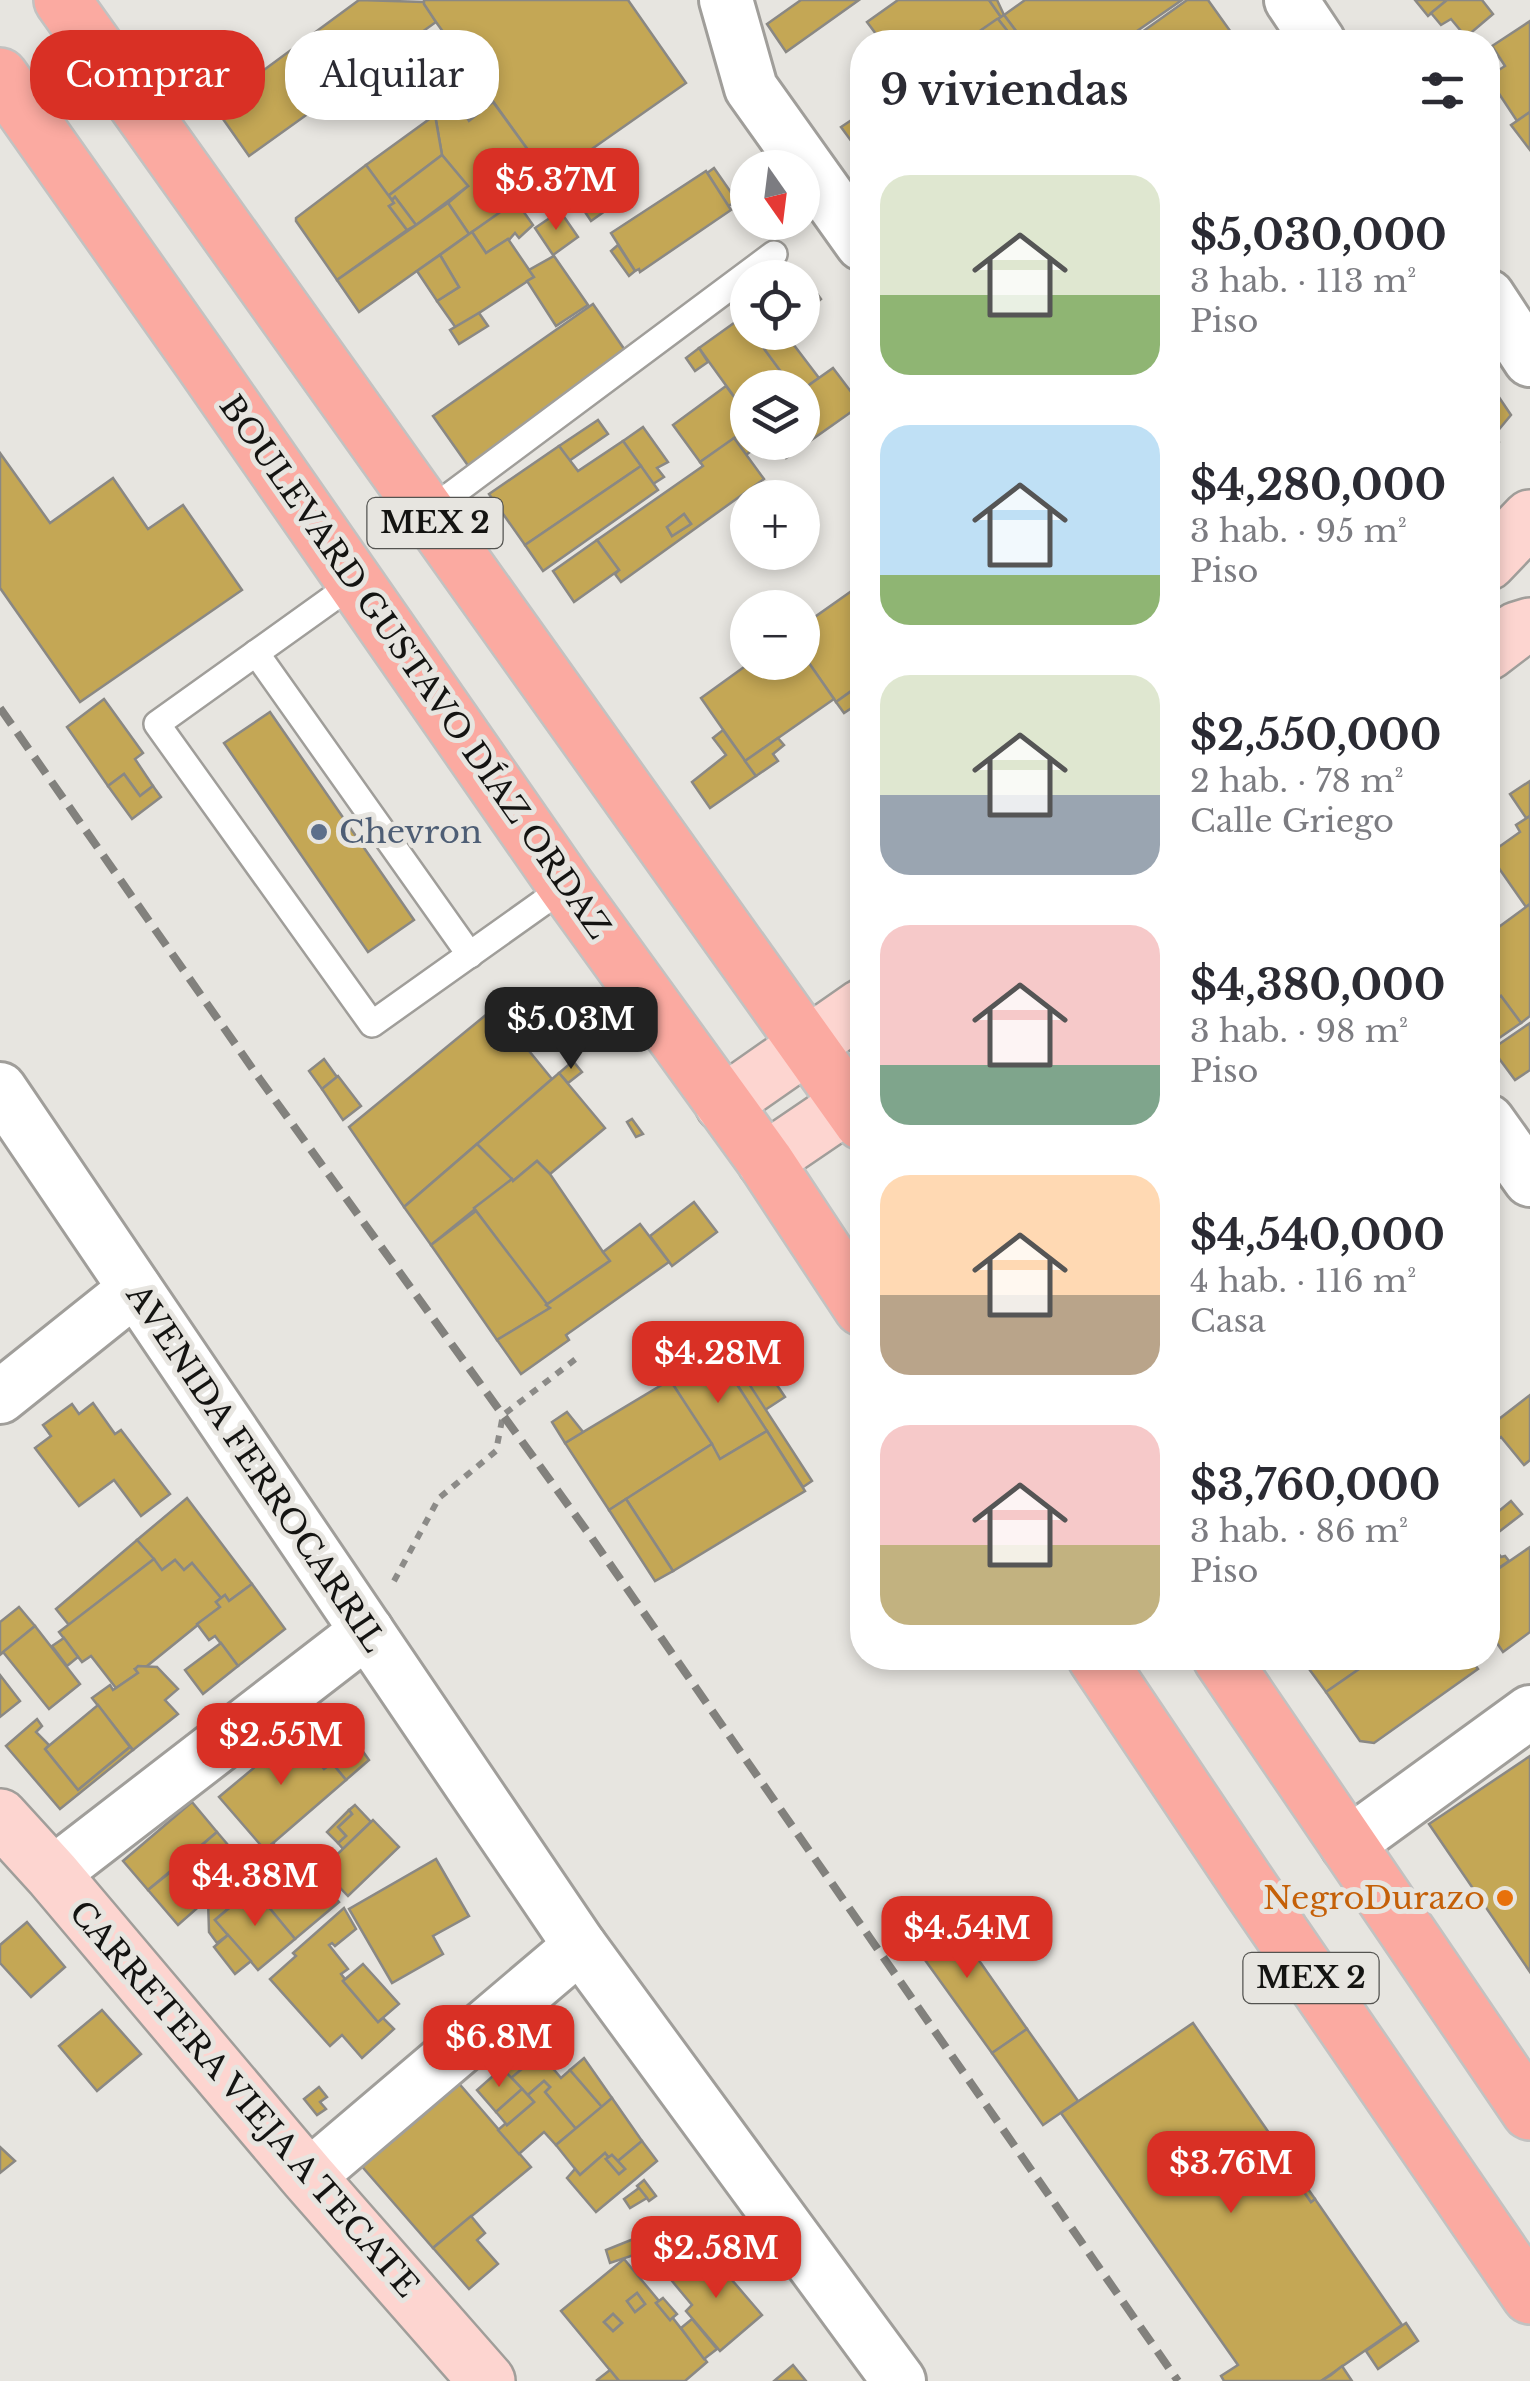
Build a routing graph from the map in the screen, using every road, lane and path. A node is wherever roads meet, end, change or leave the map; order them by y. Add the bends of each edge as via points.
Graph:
1 (62, 0) edge
2 (726, 0) edge
3 (1291, 0) edge
4 (1311, 30) edge
5 (0, 76) edge
6 (850, 227) edge
7 (774, 254) dead end
8 (1500, 314) edge
9 (1530, 360) edge
10 (428, 512) junction
11 (1530, 518) edge
12 (1500, 549) edge
13 (354, 583) junction
14 (1530, 626) edge
15 (1500, 643) edge
16 (256, 653) junction
17 (566, 886) junction
18 (470, 954) junction
19 (850, 1016) edge
20 (808, 1045) junction
21 (0, 1089) edge
22 (850, 1097) edge
23 (724, 1104) junction
24 (850, 1112) edge
25 (1500, 1138) edge
26 (764, 1161) junction
27 (1530, 1180) edge
28 (134, 1289) junction
29 (850, 1290) edge
30 (580, 1355) dead end
31 (0, 1397) edge
32 (367, 1631) junction
33 (1104, 1670) edge
34 (1229, 1670) edge
35 (1530, 1712) edge
36 (0, 1817) edge
37 (1347, 1845) junction
38 (52, 1874) junction
39 (580, 1946) junction
40 (1525, 2094) edge
41 (308, 2177) junction
42 (1530, 2296) edge
43 (486, 2381) edge
44 (899, 2381) edge

1 - 10 main road, MEX 2
2 - 6 street via 751,88
3 - 4 street
5 - 13 main road, BOULEVARD GUSTAVO DÍAZ ORDAZ / MEX 2
7 - 10 lane
8 - 9 street
10 - 20 main road, MEX 2
11 - 12 street
13 - 16 lane
13 - 17 main road, BOULEVARD GUSTAVO DÍAZ ORDAZ / MEX 2
14 - 15 street
16 - 18 lane
16 - 18 lane via 157,724 372,1024
17 - 18 lane
17 - 23 main road, BOULEVARD GUSTAVO DÍAZ ORDAZ / MEX 2
19 - 20 street
20 - 22 main road, MEX 2
20 - 23 street
21 - 28 street, AVENIDA FERROCARRIL
23 - 26 main road, BOULEVARD GUSTAVO DÍAZ ORDAZ / MEX 2
24 - 26 street
25 - 27 street
26 - 29 main road, BOULEVARD GUSTAVO DÍAZ ORDAZ / MEX 2
28 - 31 street
28 - 32 street, AVENIDA FERROCARRIL
30 - 32 path via 502,1415 496,1451 439,1498
32 - 38 street
32 - 39 street, AVENIDA FERROCARRIL
33 - 42 main road, MEX 2
34 - 37 main road, MEX 2
35 - 37 street
36 - 38 street, CARRETERA VIEJA A TECATE
37 - 40 main road, MEX 2
38 - 41 street, CARRETERA VIEJA A TECATE
39 - 41 street
39 - 44 street, AVENIDA FERROCARRIL
41 - 43 street, CARRETERA VIEJA A TECATE

